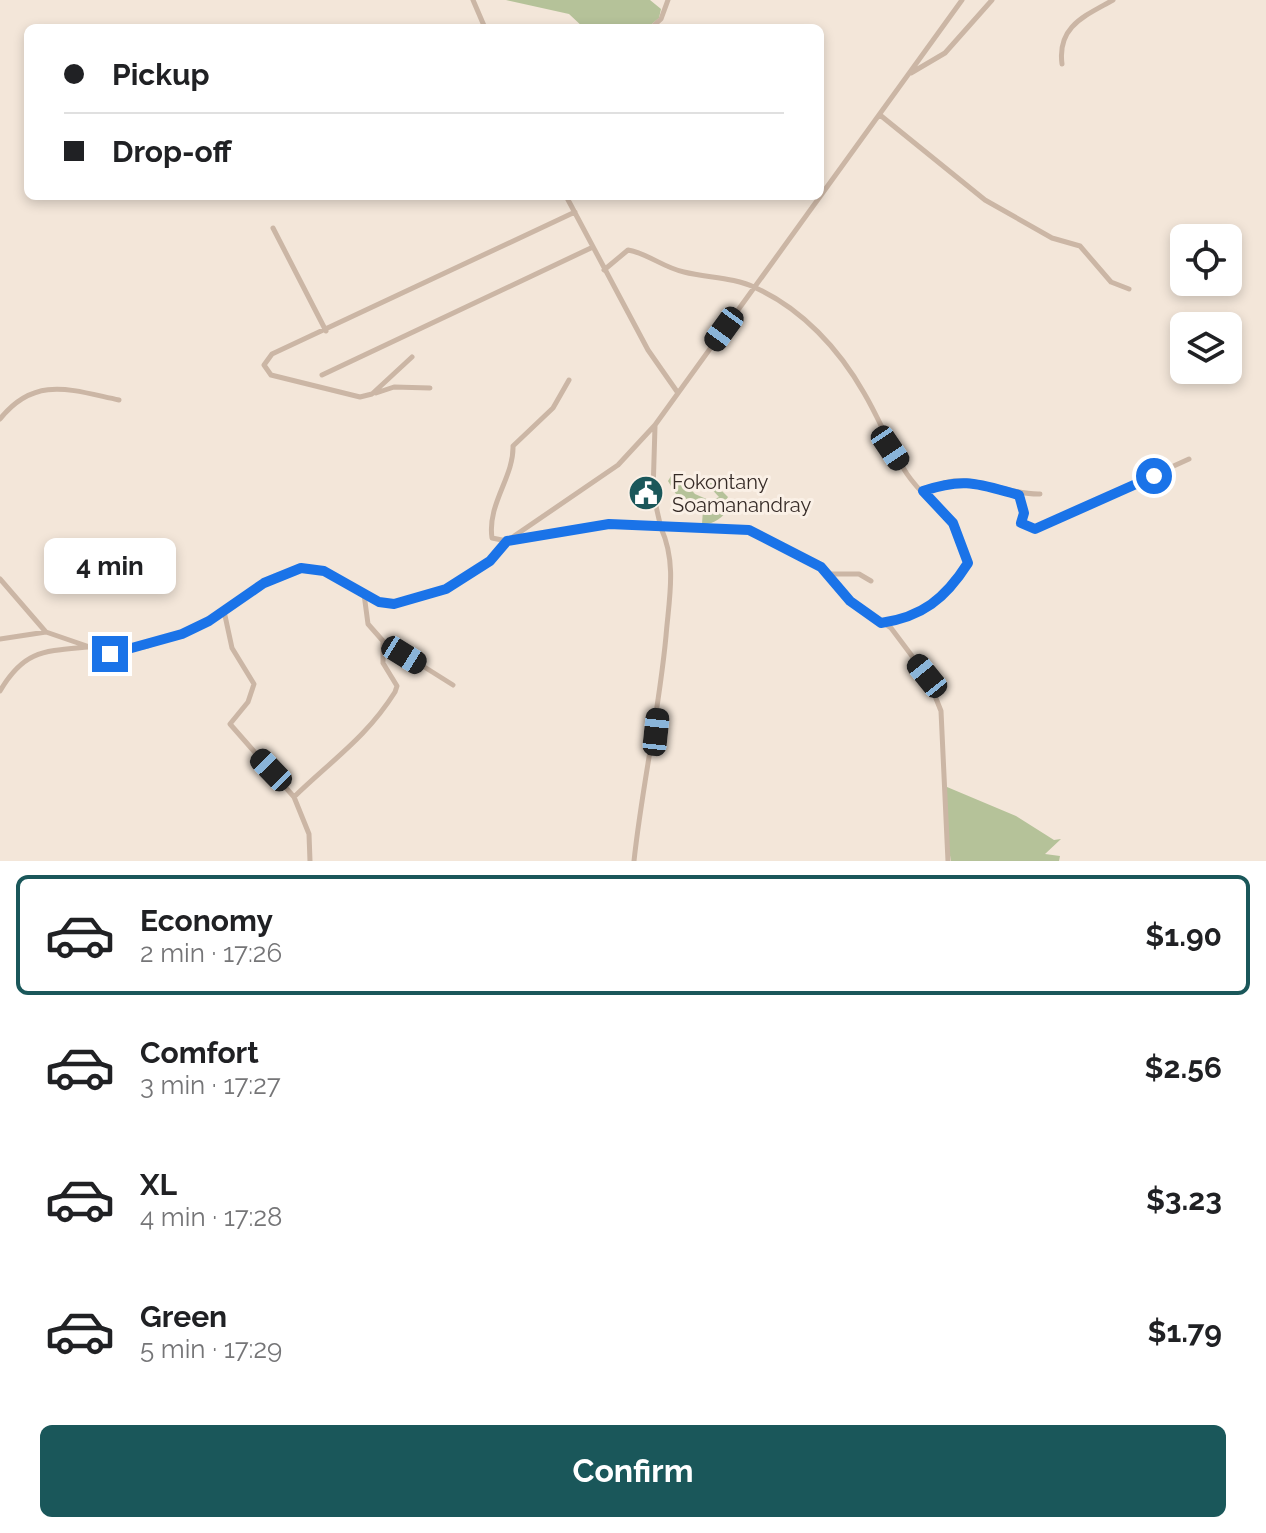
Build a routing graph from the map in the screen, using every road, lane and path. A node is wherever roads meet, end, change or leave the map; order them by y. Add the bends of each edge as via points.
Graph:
1 (473, 0) edge
2 (668, 0) edge
3 (962, 0) edge
4 (992, 0) edge
5 (1113, 0) edge
6 (483, 24) edge
7 (655, 24) edge
8 (1062, 64) dead end
9 (909, 74) junction
10 (880, 115) junction
11 (824, 192) edge
12 (568, 200) edge
13 (818, 200) edge
14 (575, 212) junction
15 (273, 228) dead end
16 (593, 247) junction
17 (604, 270) junction
18 (755, 287) junction
19 (1129, 289) dead end
20 (326, 331) junction
21 (412, 357) dead end
22 (322, 375) dead end
23 (569, 380) dead end
24 (430, 388) dead end
25 (678, 393) junction
26 (372, 394) junction
27 (119, 400) dead end
28 (0, 419) edge
29 (655, 425) junction
30 (1189, 459) dead end
31 (923, 491) junction
32 (1040, 494) dead end
33 (1019, 495) junction
34 (661, 528) junction
35 (507, 541) junction
36 (829, 574) junction
37 (0, 579) edge
38 (871, 581) dead end
39 (364, 593) junction
40 (224, 611) junction
41 (881, 623) junction
42 (46, 632) junction
43 (0, 639) edge
44 (383, 641) junction
45 (89, 647) junction
46 (453, 685) dead end
47 (0, 691) edge
48 (294, 797) junction
49 (310, 861) edge
50 (634, 861) edge
51 (948, 861) edge

1 - 6 street
2 - 7 street
3 - 9 street
4 - 9 street via 945,53
5 - 8 street via 1072,24 1061,42
9 - 10 street
10 - 11 street
10 - 19 street via 985,200 1052,238 1080,246 1111,282
12 - 14 street
13 - 18 street
14 - 16 street
14 - 20 street
15 - 20 street
16 - 17 street
16 - 22 street
17 - 18 street via 628,250 684,272
17 - 25 street
18 - 25 street
18 - 31 street via 811,322 864,392 890,448
20 - 26 street via 267,358 266,371 360,397
21 - 26 street
23 - 35 street via 553,408 513,446 490,526 492,538
24 - 26 street via 394,387
25 - 29 street
27 - 28 street via 61,387 16,399
29 - 34 street via 653,493
29 - 35 street via 618,465
30 - 33 street via 1035,529 1021,523
31 - 33 street via 952,481
31 - 41 street via 953,523 968,563 945,594 911,618
32 - 33 street
34 - 35 street via 609,524
34 - 36 street via 749,530
34 - 50 street via 670,549 671,588 656,732
35 - 39 street via 490,561 425,597 394,604
36 - 38 street via 859,574
36 - 41 street via 850,601
37 - 42 street
39 - 40 street via 324,571 301,568 264,583
39 - 44 street via 368,624
40 - 45 street via 148,646 110,654
40 - 48 street via 232,648 254,684 248,702 230,724
41 - 51 street via 891,628 927,676 941,711
42 - 43 street
42 - 45 street
44 - 46 street
44 - 48 street via 383,663 397,686 395,692 359,741
45 - 47 street via 41,652 14,667
48 - 49 street via 309,834

